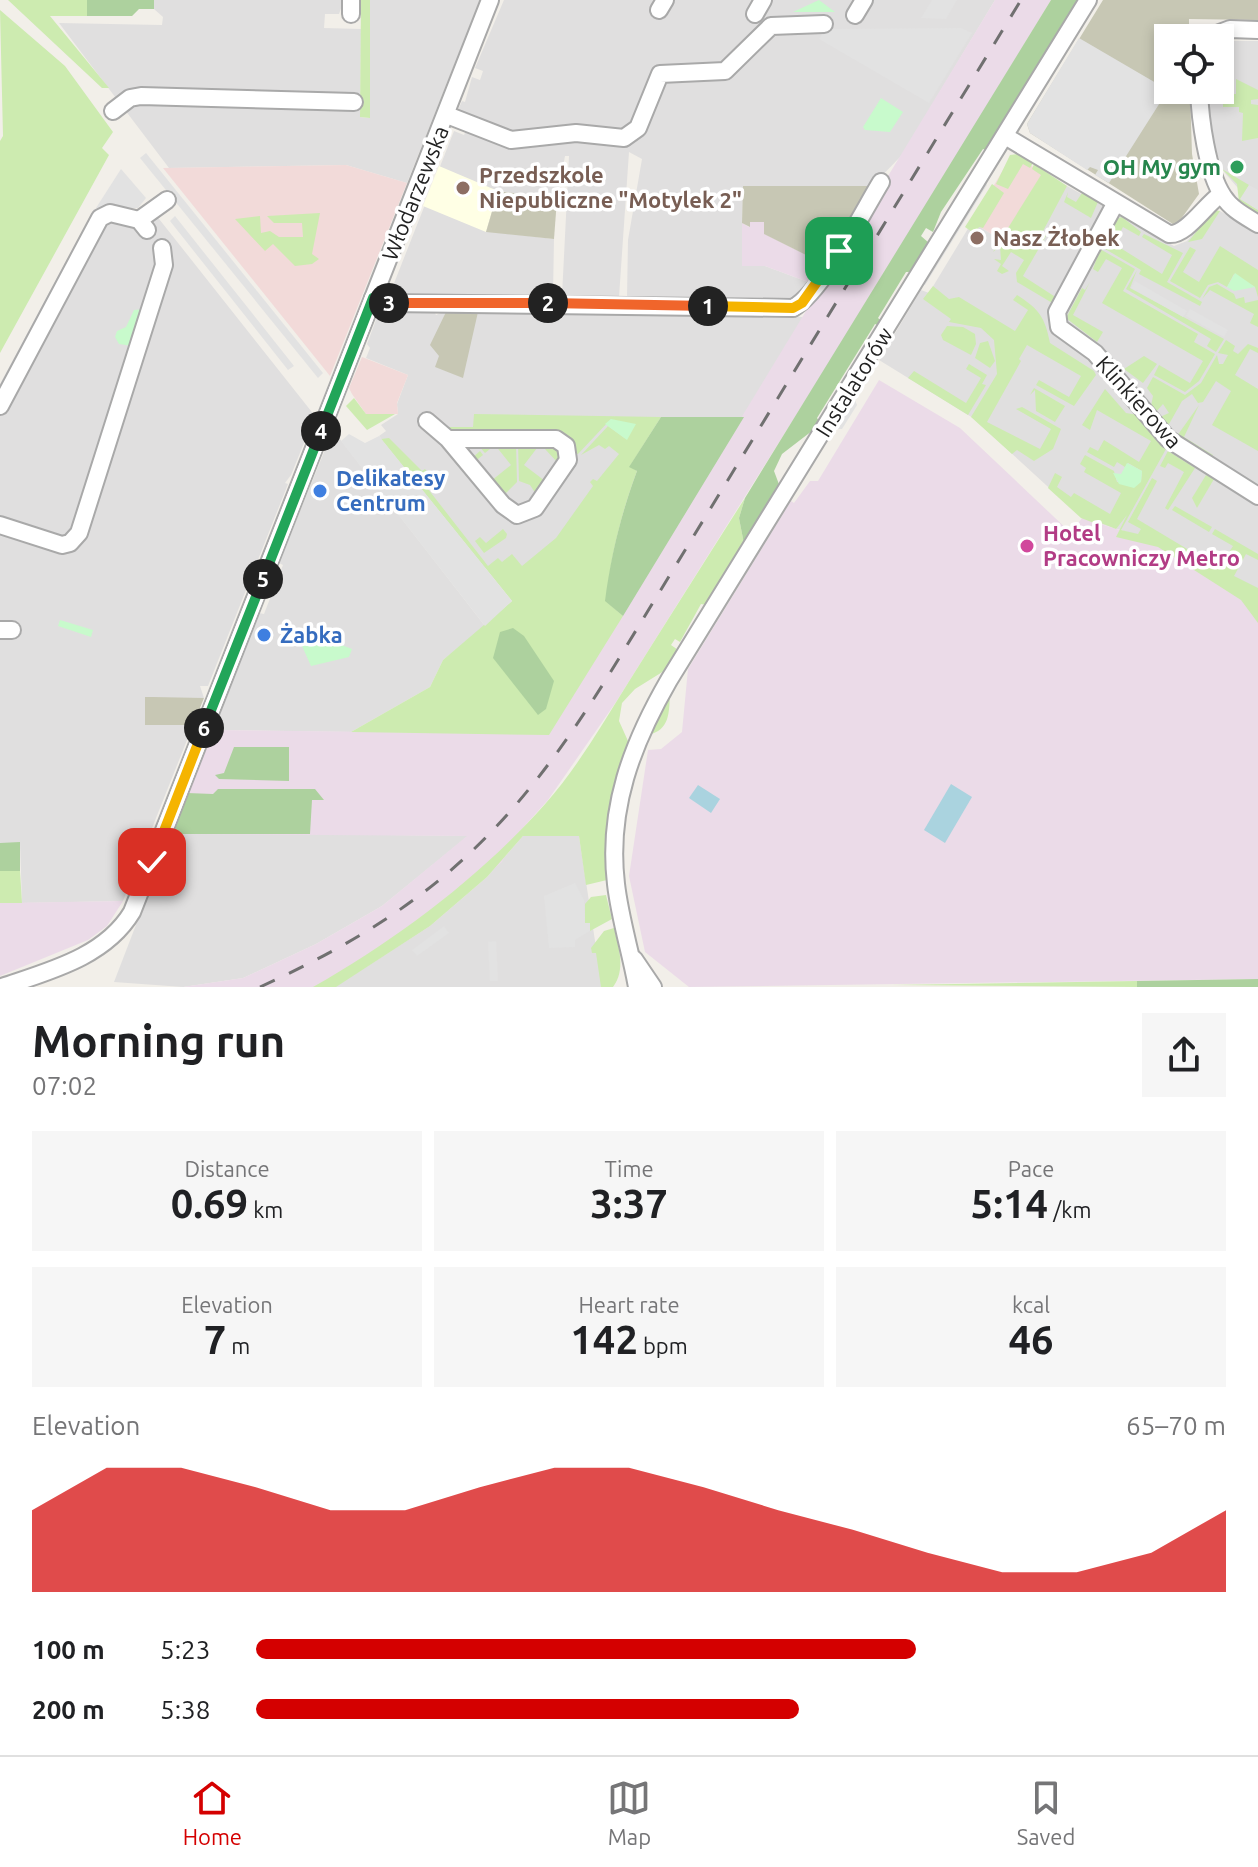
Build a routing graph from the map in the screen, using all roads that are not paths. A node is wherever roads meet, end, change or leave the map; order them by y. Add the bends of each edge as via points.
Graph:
1 (490, 0) edge
2 (864, 0) edge
3 (1088, 0) edge
4 (855, 15) dead end
5 (824, 24) dead end
6 (1234, 29) edge
7 (1258, 30) edge
8 (354, 102) dead end
9 (1199, 104) edge
10 (113, 111) dead end
11 (447, 115) junction
12 (1005, 136) junction
13 (881, 182) dead end
14 (1221, 194) junction
15 (167, 200) dead end
16 (1115, 204) junction
17 (1258, 224) edge
18 (162, 248) dead end
19 (373, 298) junction
20 (0, 406) edge
21 (427, 421) dead end
22 (448, 439) junction
23 (1258, 496) edge
24 (0, 525) edge
25 (628, 951) junction
26 (2, 987) edge
27 (637, 987) edge
28 (653, 987) edge

1 - 11 street, Włodarzewska
2 - 4 street
3 - 12 street, Instalatorów
5 - 11 street via 771,26 725,71 660,74 638,128 624,138 576,133 511,140
6 - 7 street
8 - 10 street via 141,96
9 - 14 street
11 - 19 street, Włodarzewska
12 - 16 street
12 - 25 street, Instalatorów via 663,690 627,767 614,846
13 - 19 street via 825,271 793,308 387,303
14 - 16 street via 1186,230 1174,235
14 - 17 street
15 - 20 street via 143,225 110,213 100,218
16 - 23 street, Klinkierowa via 1057,312 1059,327 1095,353 1168,439
18 - 24 street via 164,265 79,533 62,545
19 - 26 street, Włodarzewska via 132,912 116,934 92,951
21 - 22 street
22 - 22 street via 556,439 566,446 568,460 535,508 517,515
25 - 27 street, Instalatorów
25 - 28 street

